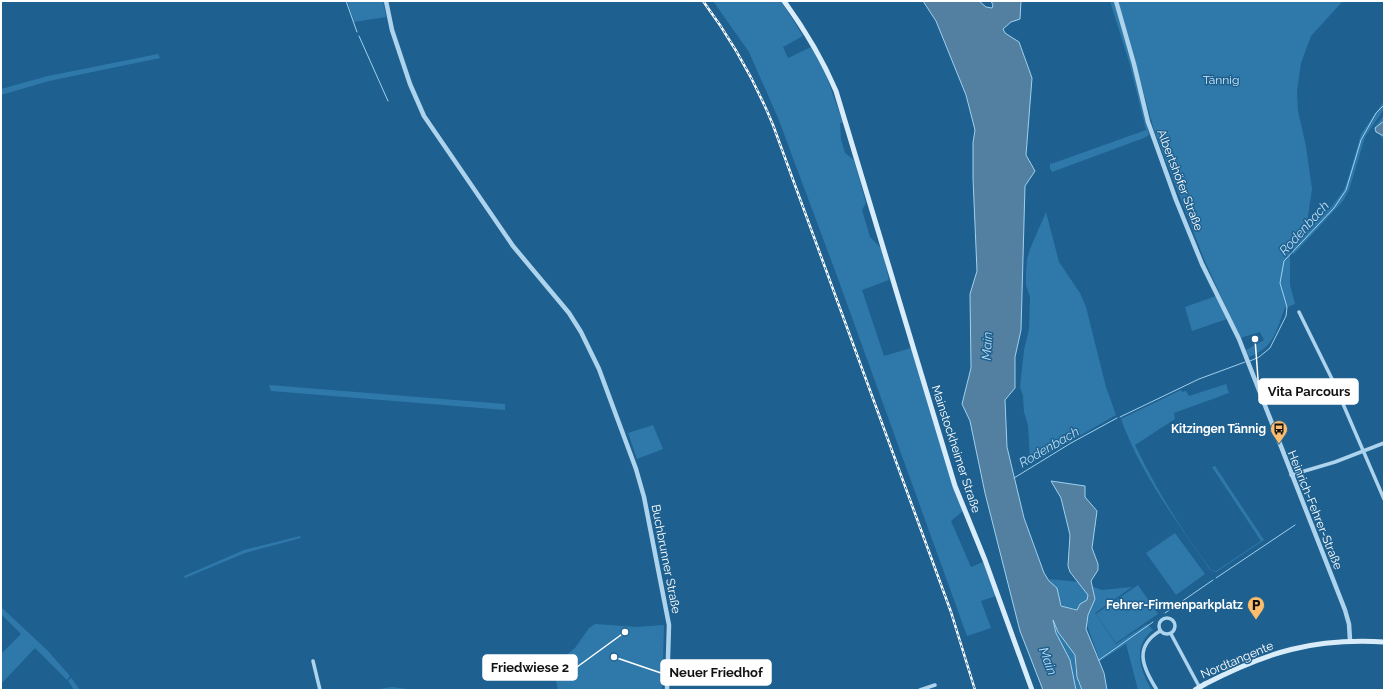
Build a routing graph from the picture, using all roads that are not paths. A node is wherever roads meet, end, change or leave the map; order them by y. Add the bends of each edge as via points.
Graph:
1 (386, 1) edge
2 (784, 1) edge
3 (1116, 1) edge
4 (1299, 312) dead end
5 (1249, 365) joint
6 (1384, 442) edge
7 (1363, 450) junction
8 (1291, 475) junction
9 (1384, 499) edge
10 (1160, 631) junction
11 (1171, 634) junction
12 (1350, 640) junction
13 (1384, 642) edge
14 (313, 661) dead end
15 (935, 685) dead end
16 (320, 690) edge
17 (667, 690) edge
18 (920, 690) edge
19 (1032, 690) edge
20 (1157, 690) edge
21 (1195, 690) edge
22 (1202, 690) edge

1 - 17 street, Buchbrunner Straße via 392,30 424,116 513,246 569,313 599,369 644,497 669,625
2 - 19 main road, Mainstockheimer Straße via 810,37 826,66 836,92 955,486
3 - 5 street, Albertshöfer Straße via 1154,141 1198,254
4 - 7 street
5 - 8 street, Heinrich-Fehrer-Straße
6 - 7 street
7 - 8 street via 1335,462
7 - 9 street
8 - 12 street, Heinrich-Fehrer-Straße via 1345,610
10 - 11 street
10 - 11 street via 1160,623 1168,618 1176,625
10 - 20 street via 1146,643 1142,656 1145,669
11 - 22 street
12 - 13 main road, Nordtangente
12 - 21 main road, Nordtangente, bridge via 1309,645 1274,654
14 - 16 street
15 - 18 street

